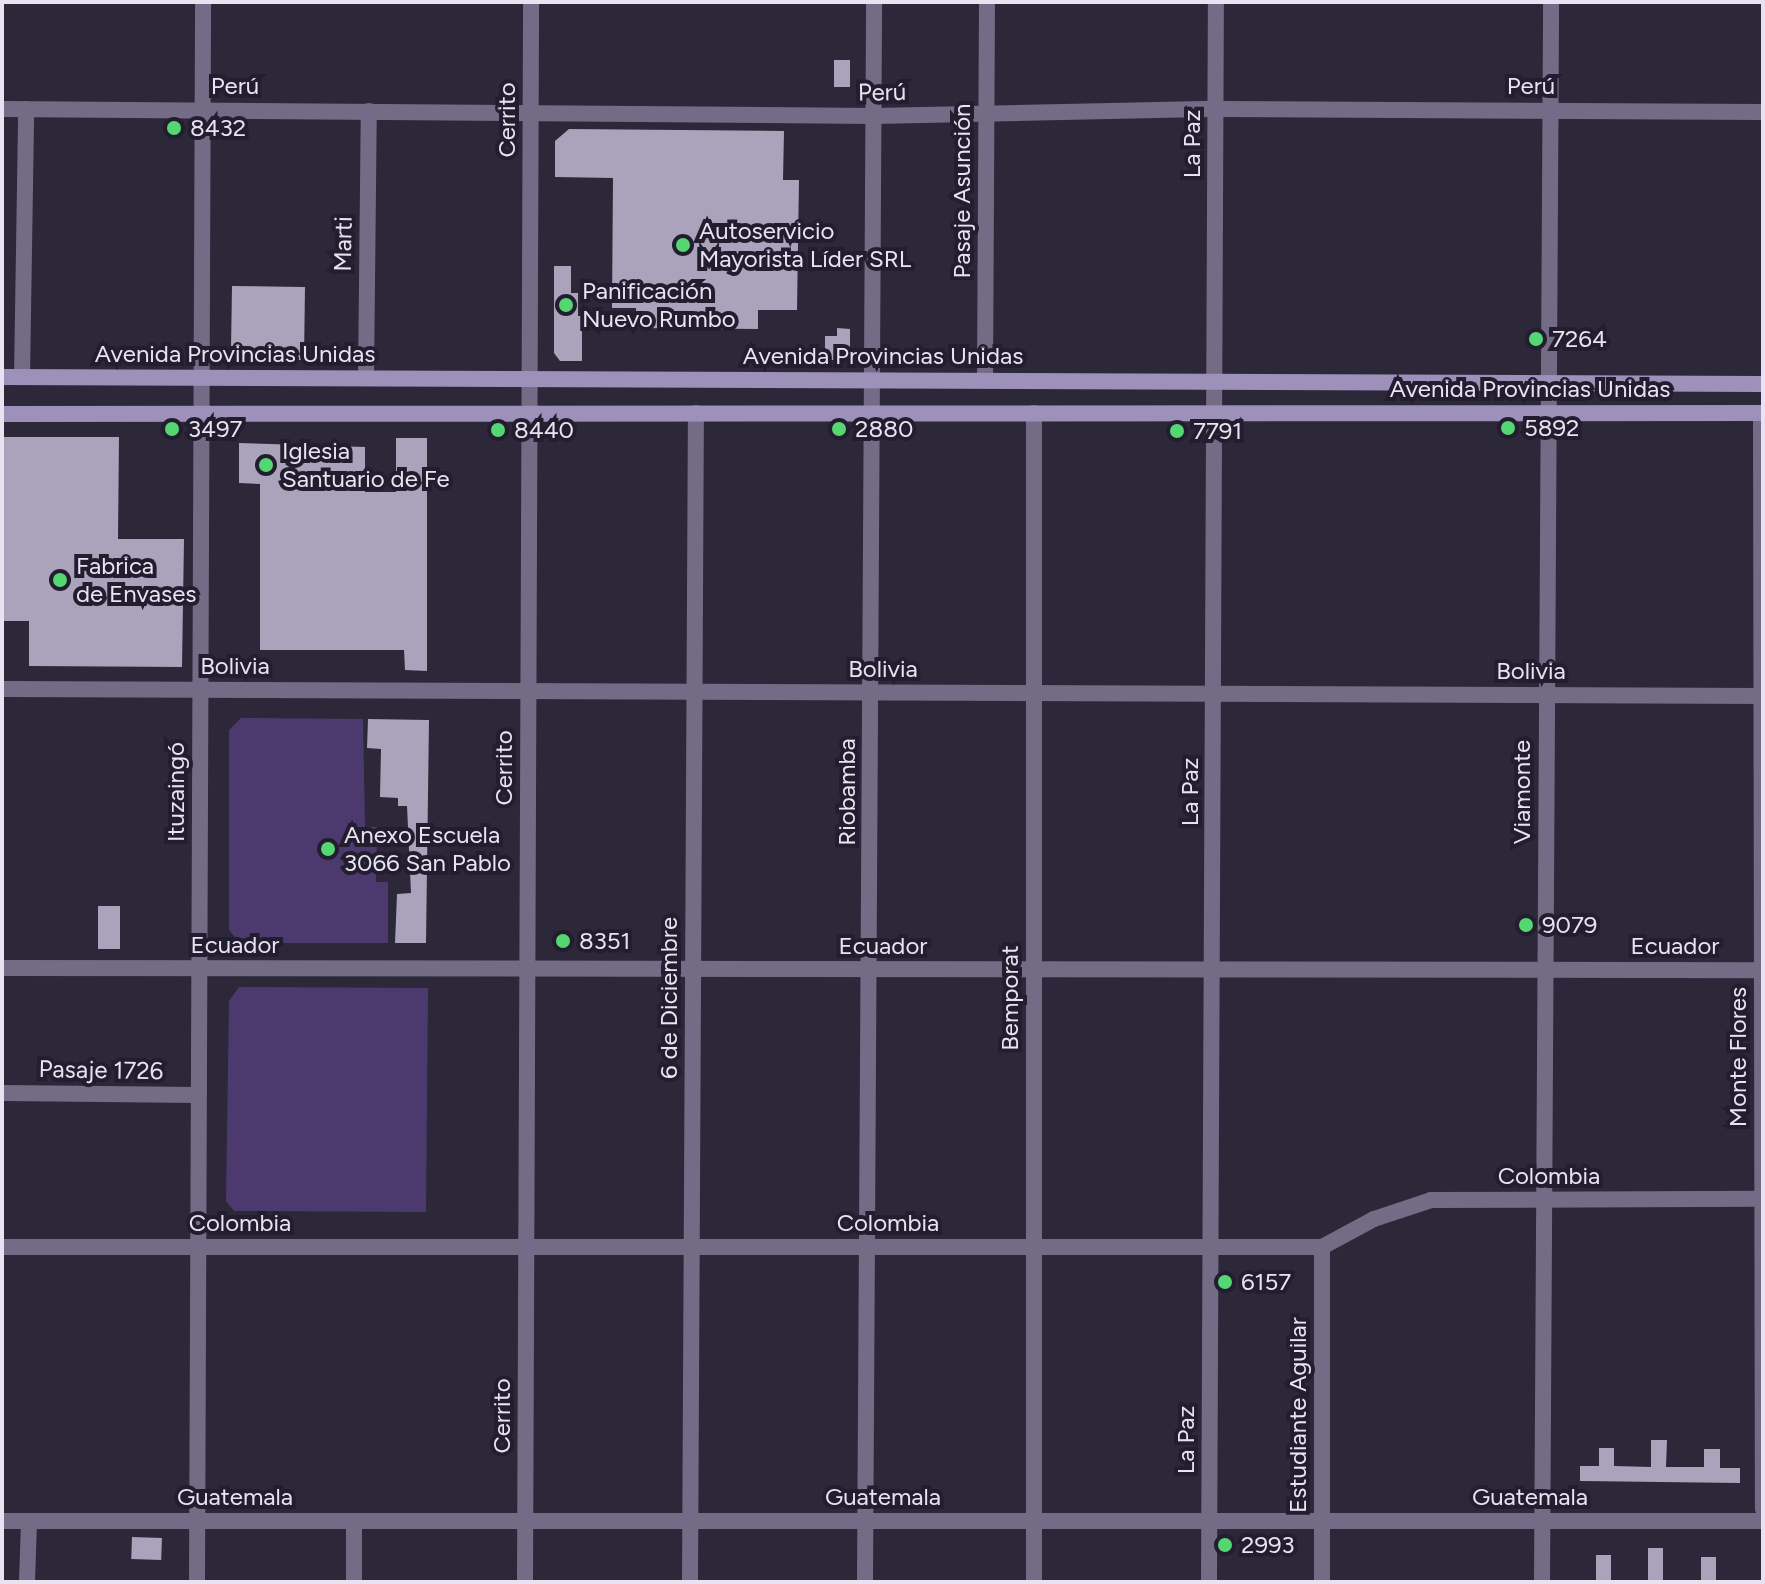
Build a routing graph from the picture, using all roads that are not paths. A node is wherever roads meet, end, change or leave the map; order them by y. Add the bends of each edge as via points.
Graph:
1 (203, 2) edge
2 (531, 2) edge
3 (874, 2) edge
4 (987, 2) edge
5 (1216, 2) edge
6 (1551, 2) edge
7 (2, 109) edge
8 (26, 109) junction
9 (1216, 109) junction
10 (203, 110) junction
11 (1550, 110) junction
12 (369, 111) junction
13 (531, 112) junction
14 (1763, 112) edge
15 (987, 114) junction
16 (874, 116) junction
17 (2, 377) edge
18 (22, 377) junction
19 (202, 377) junction
20 (366, 378) junction
21 (530, 378) junction
22 (874, 380) junction
23 (985, 381) junction
24 (1215, 381) junction
25 (1548, 383) junction
26 (1763, 384) edge
27 (202, 413) junction
28 (530, 413) junction
29 (696, 413) junction
30 (874, 413) junction
31 (1034, 413) junction
32 (1215, 413) junction
33 (1548, 413) junction
34 (1762, 413) edge
35 (2, 414) edge
36 (2, 689) edge
37 (200, 690) junction
38 (529, 691) junction
39 (694, 692) junction
40 (872, 693) junction
41 (1034, 693) junction
42 (1214, 694) junction
43 (1547, 695) junction
44 (1762, 696) edge
45 (2, 968) edge
46 (199, 969) junction
47 (528, 970) junction
48 (693, 970) junction
49 (869, 970) junction
50 (1034, 970) junction
51 (1214, 970) junction
52 (1545, 970) junction
53 (1762, 970) edge
54 (2, 1093) edge
55 (199, 1095) junction
56 (1763, 1199) edge
57 (1544, 1200) junction
58 (2, 1247) edge
59 (198, 1247) junction
60 (527, 1247) junction
61 (691, 1247) junction
62 (867, 1247) junction
63 (1034, 1247) junction
64 (1211, 1247) junction
65 (1322, 1247) junction
66 (1763, 1509) edge
67 (2, 1521) edge
68 (29, 1521) junction
69 (197, 1521) junction
70 (354, 1521) junction
71 (526, 1521) junction
72 (690, 1521) junction
73 (865, 1521) junction
74 (1035, 1521) junction
75 (1209, 1521) junction
76 (1322, 1521) junction
77 (1543, 1521) junction
78 (1763, 1521) edge
79 (27, 1582) edge
80 (197, 1582) edge
81 (354, 1582) edge
82 (525, 1582) edge
83 (690, 1582) edge
84 (865, 1582) edge
85 (1034, 1582) edge
86 (1209, 1582) edge
87 (1322, 1582) edge
88 (1542, 1582) edge

1 - 10 street, Ituzaingó
2 - 13 street, Cerrito
3 - 16 street, Riobamba
4 - 15 street, Pasaje Asunción
5 - 9 street, La Paz
6 - 11 street, Viamonte
7 - 8 street, Perú
8 - 10 street, Perú
8 - 18 street
9 - 11 street, Perú
9 - 15 street, Perú
9 - 24 street, La Paz
10 - 12 street, Perú
10 - 19 street, Ituzaingó
11 - 14 street, Perú
11 - 25 street, Viamonte
12 - 13 street, Perú
12 - 20 street, Marti
13 - 16 street, Perú
13 - 21 street, Cerrito
15 - 16 street, Perú
15 - 23 street, Pasaje Asunción
16 - 22 street, Riobamba
17 - 18 main road, Avenida Provincias Unidas
18 - 19 main road, Avenida Provincias Unidas
19 - 20 main road, Avenida Provincias Unidas
19 - 27 street, Ituzaingó
20 - 21 main road, Avenida Provincias Unidas
21 - 22 main road, Avenida Provincias Unidas
21 - 28 street, Cerrito
22 - 23 main road, Avenida Provincias Unidas
22 - 30 street, Riobamba
23 - 24 main road, Avenida Provincias Unidas
24 - 25 main road, Avenida Provincias Unidas
24 - 32 street, La Paz
25 - 26 main road, Avenida Provincias Unidas
25 - 33 street, Viamonte
27 - 28 main road, Avenida Provincias Unidas
27 - 35 main road, Avenida Provincias Unidas
27 - 37 street, Ituzaingó
28 - 29 main road, Avenida Provincias Unidas
28 - 38 street, Cerrito
29 - 30 main road, Avenida Provincias Unidas
29 - 39 street, 6 de Diciembre
30 - 31 main road, Avenida Provincias Unidas
30 - 40 street, Riobamba
31 - 32 main road, Avenida Provincias Unidas
31 - 41 street, Bemporat
32 - 33 main road, Avenida Provincias Unidas
32 - 42 street, La Paz
33 - 34 main road, Avenida Provincias Unidas
33 - 43 street, Viamonte
34 - 44 street, Monte Flores
36 - 37 street, Bolivia
37 - 38 street, Bolivia
37 - 46 street, Ituzaingó
38 - 39 street, Bolivia
38 - 47 street, Cerrito
39 - 40 street, Bolivia
39 - 48 street, 6 de Diciembre
40 - 41 street, Bolivia
40 - 49 street, Riobamba
41 - 42 street, Bolivia
41 - 50 street, Bemporat
42 - 43 street, Bolivia
42 - 51 street, La Paz
43 - 44 street, Bolivia
43 - 52 street, Viamonte
44 - 53 street, Monte Flores
45 - 46 street, Ecuador
46 - 47 street, Ecuador
46 - 55 street, Ituzaingó
47 - 48 street, Ecuador
47 - 60 street, Cerrito
48 - 49 street, Ecuador
48 - 61 street, 6 de Diciembre
49 - 50 street, Ecuador
49 - 62 street, Riobamba
50 - 51 street, Ecuador
50 - 63 street, Bemporat
51 - 52 street, Ecuador
51 - 64 street, La Paz
52 - 53 street, Ecuador
52 - 57 street, Viamonte
53 - 56 street, Monte Flores
54 - 55 street, Pasaje 1726
55 - 59 street, Ituzaingó
56 - 57 street, Colombia
56 - 66 street, Monte Flores
57 - 65 street, Colombia via 1431,1200 1374,1219
57 - 77 street, Viamonte
58 - 59 street, Colombia
59 - 60 street, Colombia
59 - 69 street, Ituzaingó
60 - 61 street, Colombia
60 - 71 street, Cerrito
61 - 62 street, Colombia
61 - 72 street, 6 de Diciembre
62 - 63 street, Colombia
62 - 73 street, Riobamba
63 - 64 street, Colombia
63 - 74 street, Bemporat
64 - 65 street, Colombia
64 - 75 street, La Paz
65 - 76 street, Estudiante Aguilar
67 - 68 street, Guatemala
68 - 69 street, Guatemala
68 - 79 street
69 - 70 street, Guatemala
69 - 80 street, Ituzaingó
70 - 71 street, Guatemala
70 - 81 street
71 - 72 street, Guatemala
71 - 82 street, Cerrito
72 - 73 street, Guatemala
72 - 83 street, 6 de Diciembre
73 - 74 street, Guatemala
73 - 84 street, Riobamba
74 - 75 street, Guatemala
74 - 85 street, Bemporat
75 - 76 street, Guatemala
75 - 86 street, La Paz
76 - 77 street, Guatemala
76 - 87 street, Estudiante Aguilar
77 - 78 street, Guatemala
77 - 88 street, Viamonte

